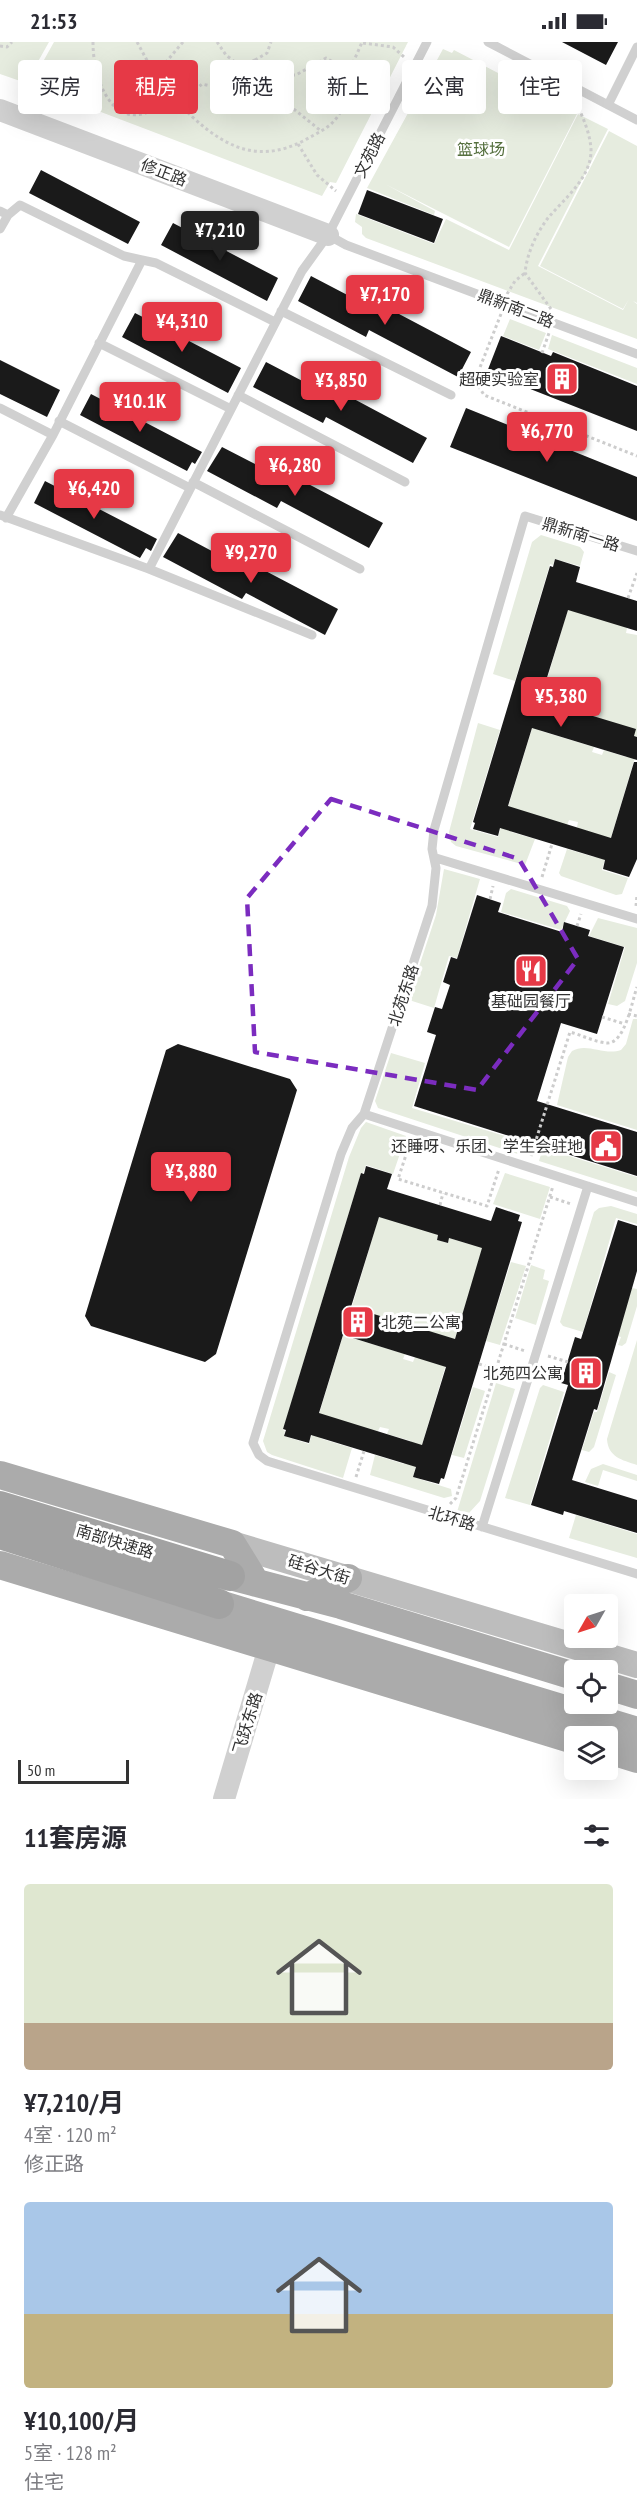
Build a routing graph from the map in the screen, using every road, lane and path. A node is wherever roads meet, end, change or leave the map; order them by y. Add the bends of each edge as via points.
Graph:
1 (12, 42) edge
2 (93, 42) edge
3 (137, 42) edge
4 (183, 42) edge
5 (217, 42) edge
6 (271, 42) edge
7 (362, 42) edge
8 (427, 42) edge
9 (488, 42) edge
10 (0, 46) edge
11 (637, 47) edge
12 (405, 57) dead end
13 (147, 60) edge
14 (168, 60) edge
15 (233, 60) edge
16 (255, 60) edge
17 (354, 60) edge
18 (608, 105) junction
19 (114, 106) edge
20 (0, 110) edge
21 (294, 110) edge
22 (129, 114) edge
23 (145, 114) edge
24 (189, 114) edge
25 (340, 114) edge
26 (581, 114) edge
27 (637, 120) edge
28 (321, 131) junction
29 (297, 144) junction
30 (336, 191) dead end
31 (4, 213) edge
32 (0, 229) edge
33 (328, 235) junction
34 (142, 260) junction
35 (525, 273) junction
36 (507, 294) dead end
37 (552, 310) dead end
38 (281, 311) junction
39 (501, 313) dead end
40 (275, 322) junction
41 (550, 331) dead end
42 (99, 343) junction
43 (542, 352) dead end
44 (637, 354) edge
45 (238, 395) junction
46 (451, 395) dead end
47 (0, 408) edge
48 (231, 409) junction
49 (60, 421) junction
50 (53, 435) junction
51 (637, 456) edge
52 (405, 482) dead end
53 (192, 485) junction
54 (3, 516) edge
55 (525, 516) joint
56 (637, 551) edge
57 (149, 569) junction
58 (360, 569) dead end
59 (637, 573) edge
60 (628, 598) dead end
61 (312, 635) dead end
62 (552, 844) dead end
63 (436, 858) junction
64 (542, 877) dead end
65 (637, 895) edge
66 (634, 906) dead end
67 (637, 919) edge
68 (637, 987) edge
69 (636, 995) edge
70 (628, 1014) junction
71 (602, 1017) dead end
72 (637, 1017) edge
73 (625, 1024) junction
74 (364, 1114) junction
75 (411, 1139) dead end
76 (530, 1159) dead end
77 (500, 1167) dead end
78 (554, 1184) dead end
79 (588, 1186) junction
80 (443, 1193) junction
81 (550, 1197) junction
82 (637, 1202) edge
83 (440, 1205) dead end
84 (574, 1205) dead end
85 (504, 1344) junction
86 (527, 1351) dead end
87 (548, 1356) dead end
88 (568, 1362) dead end
89 (479, 1364) dead end
90 (496, 1369) junction
91 (364, 1451) dead end
92 (267, 1461) joint
93 (0, 1475) edge
94 (356, 1477) dead end
95 (444, 1504) dead end
96 (0, 1506) edge
97 (482, 1527) junction
98 (0, 1534) edge
99 (232, 1544) junction
100 (0, 1565) edge
101 (637, 1574) edge
102 (348, 1578) junction
103 (243, 1579) junction
104 (307, 1597) junction
105 (219, 1604) joint
106 (269, 1648) junction
107 (637, 1665) edge
108 (564, 1673) edge
109 (618, 1689) edge
110 (637, 1695) edge
111 (637, 1731) edge
112 (564, 1737) edge
113 (618, 1753) edge
114 (637, 1759) edge
115 (224, 1799) edge

1 - 10 path
2 - 19 path via 96,76
3 - 13 path
4 - 14 path
5 - 15 path
6 - 16 path via 267,53
7 - 12 path via 393,47
7 - 17 path
8 - 33 lane, 文苑路
9 - 18 lane
11 - 18 lane
18 - 27 lane
20 - 33 street, 修正路
21 - 28 path
22 - 23 path
24 - 29 path via 204,129 238,149 258,152
25 - 28 path
26 - 35 path via 589,136 590,161 572,193 535,238
28 - 29 path
29 - 30 path via 317,175
31 - 32 lane
31 - 34 lane via 20,205 124,256
33 - 38 lane, 文苑路 via 302,271
33 - 44 lane, 鼎新南二路
34 - 40 lane via 156,263
34 - 42 lane
35 - 36 path
35 - 37 path
38 - 40 lane, 文苑路
38 - 46 lane
39 - 51 path via 475,380 484,395
40 - 45 lane, 文苑路
41 - 43 path
42 - 48 lane
42 - 49 lane
45 - 48 lane, 文苑路
45 - 52 lane
47 - 50 lane
48 - 53 lane, 文苑路
49 - 50 lane
49 - 53 lane
50 - 54 lane
53 - 57 lane, 文苑路
53 - 58 lane
54 - 57 lane
55 - 56 lane, 鼎新南一路
55 - 63 lane, 北苑东路 via 434,830 432,849
57 - 61 lane
59 - 60 path
62 - 64 path
63 - 67 lane
63 - 74 lane, 北苑东路 via 432,906
65 - 66 path
68 - 69 path
69 - 70 path
70 - 72 path
70 - 73 path
71 - 73 path
73 - 76 path via 621,1035 608,1043 570,1032
74 - 79 lane
74 - 92 lane, 北苑东路 via 352,1128 341,1154 254,1436 255,1449
75 - 80 path via 398,1179
77 - 80 path via 487,1206
78 - 81 path
79 - 82 lane
79 - 97 lane
80 - 83 path
81 - 84 path
81 - 85 path
85 - 86 path
85 - 90 path
87 - 88 path
89 - 90 path
90 - 95 path via 456,1497 452,1503
91 - 94 path
92 - 97 lane, 北环路
93 - 99 main road, 硅谷大街
96 - 103 highway, 南部快速路
97 - 101 lane, 北环路
98 - 105 highway, 南部快速路
99 - 102 main road, 硅谷大街
99 - 103 main road
100 - 106 main road
102 - 104 main road
102 - 107 main road, 硅谷大街
103 - 104 main road, 硅谷大街
104 - 108 main road, 硅谷大街
105 - 111 main road
106 - 112 main road
106 - 115 street, 飞跃东路
109 - 110 main road
113 - 114 main road

